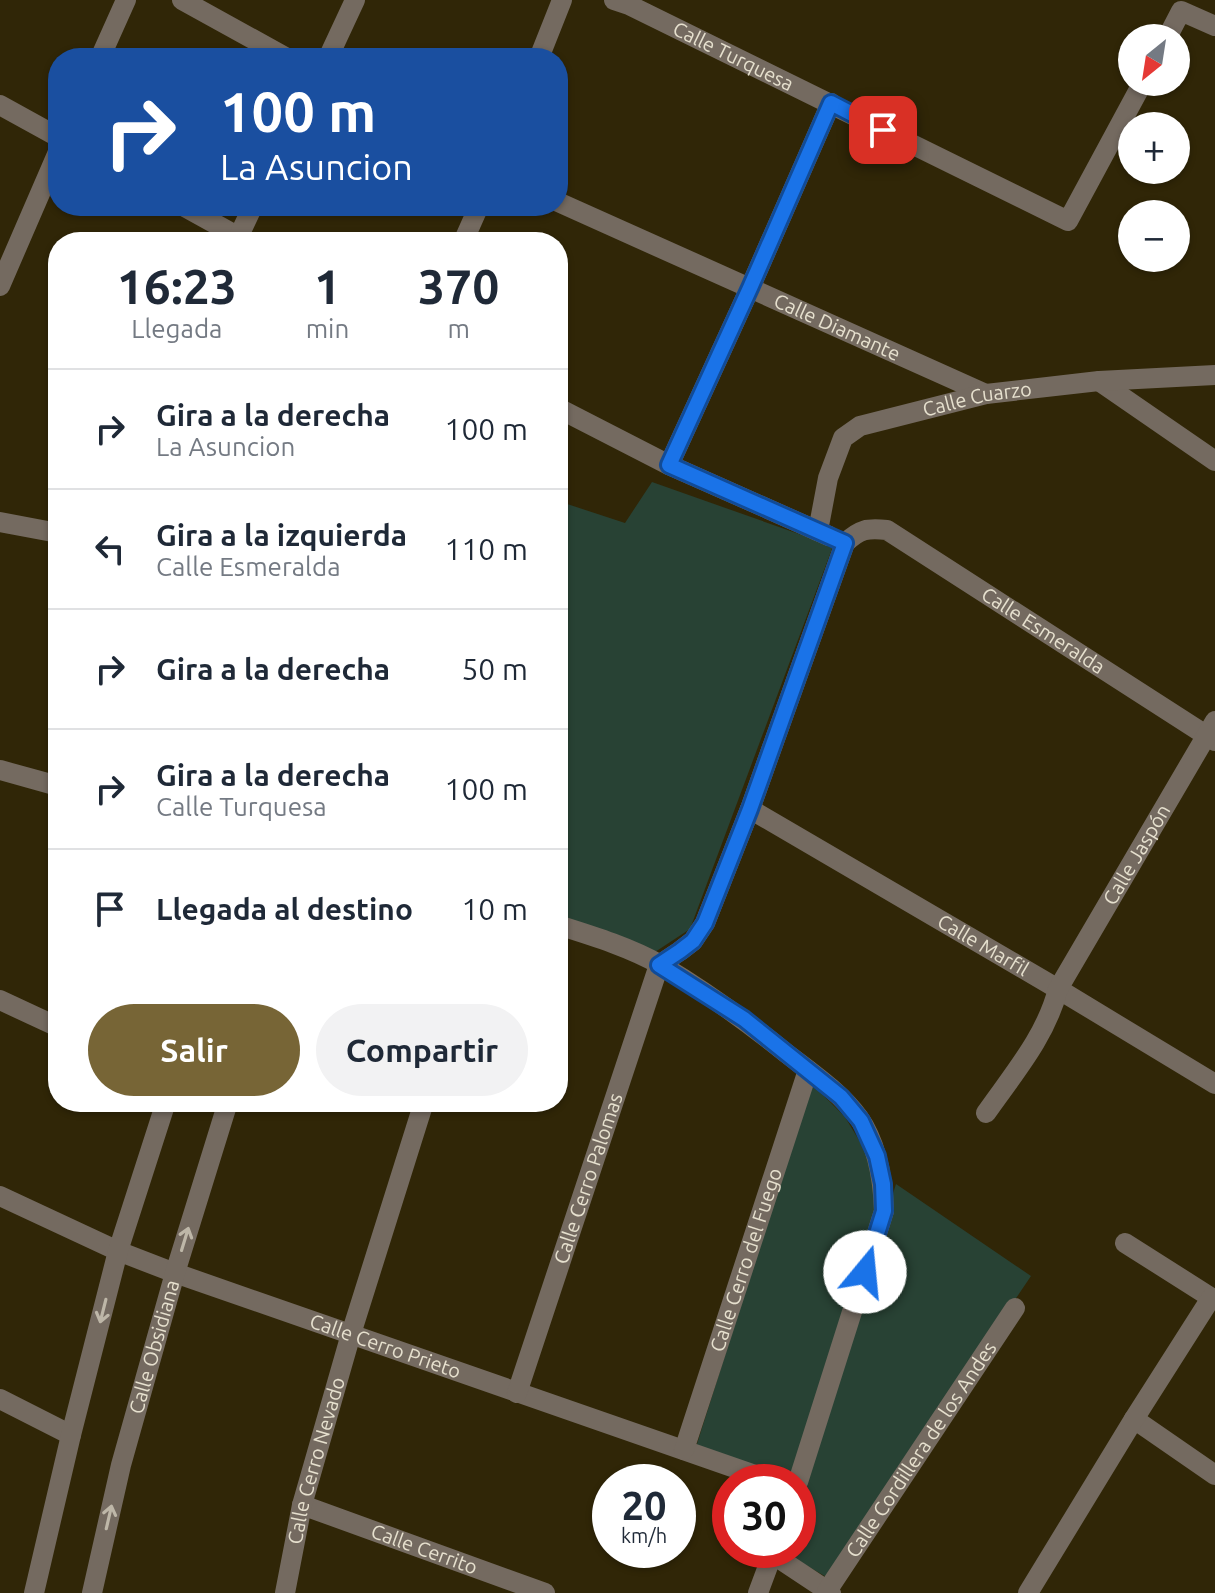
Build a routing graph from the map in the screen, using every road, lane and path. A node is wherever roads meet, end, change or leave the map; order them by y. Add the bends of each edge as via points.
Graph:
1 (126, 0) edge
2 (182, 0) edge
3 (355, 0) edge
4 (562, 0) edge
5 (614, 0) edge
6 (1174, 24) edge
7 (1215, 26) edge
8 (104, 48) edge
9 (269, 48) edge
10 (333, 48) edge
11 (543, 48) edge
12 (1135, 96) edge
13 (831, 103) junction
14 (0, 105) edge
15 (48, 131) edge
16 (48, 175) edge
17 (568, 206) edge
18 (200, 216) edge
19 (227, 232) edge
20 (0, 286) edge
21 (750, 288) junction
22 (1215, 375) edge
23 (1099, 381) junction
24 (986, 394) junction
25 (568, 413) edge
26 (1215, 461) edge
27 (669, 465) junction
28 (0, 522) edge
29 (48, 531) edge
30 (818, 531) junction
31 (845, 543) junction
32 (1212, 732) edge
33 (0, 770) edge
34 (48, 783) edge
35 (750, 809) junction
36 (568, 928) edge
37 (659, 965) junction
38 (1058, 989) junction
39 (0, 1000) edge
40 (48, 1022) edge
41 (808, 1070) junction
42 (1215, 1084) edge
43 (163, 1112) edge
44 (225, 1112) edge
45 (421, 1112) edge
46 (986, 1113) dead end
47 (0, 1196) edge
48 (1125, 1243) dead end
49 (118, 1251) junction
50 (175, 1273) junction
51 (1213, 1299) edge
52 (1015, 1308) dead end
53 (351, 1334) junction
54 (517, 1393) junction
55 (0, 1399) edge
56 (1134, 1419) junction
57 (71, 1435) junction
58 (684, 1450) junction
59 (724, 1464) edge
60 (804, 1464) edge
61 (1215, 1475) edge
62 (302, 1505) junction
63 (767, 1568) edge
64 (795, 1568) edge
65 (829, 1592) edge
66 (34, 1593) edge
67 (92, 1593) edge
68 (285, 1593) edge
69 (545, 1593) edge
70 (758, 1593) edge
71 (1028, 1593) edge

1 - 8 street
2 - 9 street
3 - 10 street
4 - 11 street
5 - 13 street, Calle Turquesa
6 - 7 street via 1181,11
12 - 13 street, Calle Turquesa via 1068,221
13 - 21 street
14 - 15 street
16 - 20 street
17 - 21 street, Calle Diamante
18 - 19 street
21 - 24 street, Calle Diamante
21 - 27 street
22 - 23 street, Calle Cuarzo
23 - 24 street, Calle Cuarzo
23 - 26 street
24 - 30 street, Calle Cuarzo via 860,426 843,438 828,478
25 - 27 street
27 - 30 street
28 - 29 street
30 - 31 street
31 - 32 street, Calle Esmeralda via 869,528 887,530
31 - 35 street
32 - 38 street, Calle Jaspón
33 - 34 street
35 - 37 street via 705,923 693,941
35 - 38 street, Calle Marfil
36 - 37 street
37 - 41 street via 744,1019
37 - 54 street, Calle Cerro Palomas
38 - 42 street, Calle Marfil
38 - 46 street, Calle Jaspón via 1042,1032
39 - 40 street
41 - 58 street, Calle Cerro del Fuego
41 - 60 street via 861,1121 877,1156 884,1211
43 - 49 street
50 -> 44 street, Calle Obsidiana
45 - 53 street, Calle Cerro Nevado
47 - 49 street, Calle Cerro Prieto
48 - 51 street
49 - 50 street, Calle Cerro Prieto
49 -> 57 street
50 - 53 street, Calle Cerro Prieto
67 -> 50 street, Calle Obsidiana via 121,1465
51 - 56 street
52 - 65 street, Calle Cordillera de los Andes
53 - 54 street, Calle Cerro Prieto
53 - 62 street, Calle Cerro Nevado
54 - 58 street, Calle Cerro Prieto
55 - 57 street
56 - 61 street
56 - 71 street
57 - 66 street
58 - 59 street, Calle Cerro Prieto
62 - 68 street, Calle Cerro Nevado
62 - 69 street, Calle Cerrito
63 - 70 street
64 - 65 street

